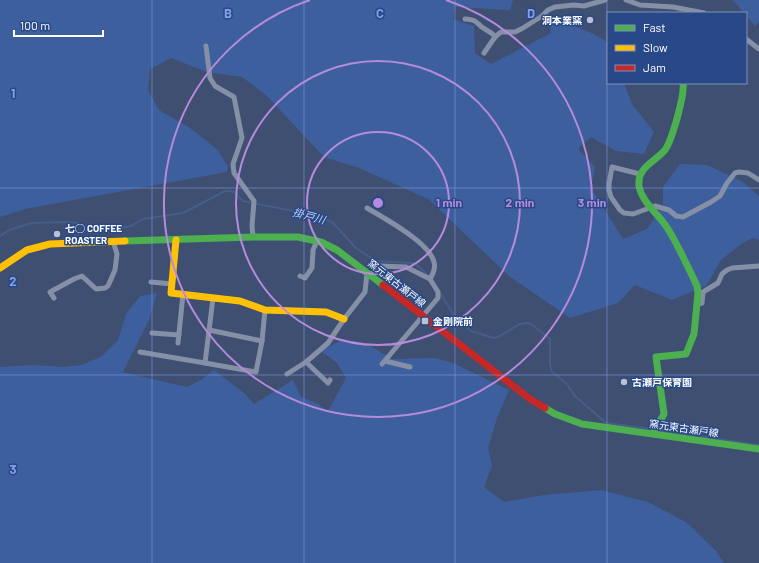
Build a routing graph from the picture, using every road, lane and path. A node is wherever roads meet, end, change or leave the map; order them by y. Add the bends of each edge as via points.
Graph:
1 (605, 0) edge
2 (626, 0) edge
3 (695, 12) edge
4 (465, 19) dead end
5 (495, 37) junction
6 (747, 40) edge
7 (206, 46) dead end
8 (759, 49) edge
9 (484, 53) dead end
10 (683, 84) edge
11 (640, 174) junction
12 (759, 180) edge
13 (651, 207) junction
14 (368, 208) dead end
15 (253, 236) junction
16 (176, 240) junction
17 (113, 241) junction
18 (317, 241) junction
19 (759, 266) edge
20 (0, 268) edge
21 (369, 274) junction
22 (300, 276) dead end
23 (431, 278) junction
24 (151, 282) dead end
25 (172, 284) junction
26 (183, 294) junction
27 (54, 298) dead end
28 (213, 298) junction
29 (698, 304) junction
30 (265, 310) junction
31 (422, 315) junction
32 (344, 319) junction
33 (209, 330) junction
34 (152, 333) dead end
35 (179, 335) junction
36 (262, 341) junction
37 (178, 343) dead end
38 (140, 352) dead end
39 (306, 362) junction
40 (205, 363) junction
41 (410, 367) dead end
42 (287, 374) dead end
43 (330, 380) dead end
44 (653, 434) junction
45 (759, 449) edge

1 - 5 street via 584,6 555,7 523,28 515,32 501,32
2 - 3 street via 640,5 673,7
4 - 5 street via 477,22
5 - 9 street
6 - 8 street
7 - 15 street via 212,82 234,97 242,138 233,164 234,173 254,204
10 - 11 main road via 677,121 666,149
11 - 13 main road via 640,188
11 - 13 street via 612,168 609,190 611,197 624,213 633,214
12 - 13 street via 748,173 735,173 720,196 684,217 676,216 669,210
13 - 29 main road via 663,219 697,286
14 - 23 street via 421,243 435,262
15 - 16 main road, 窯元東古瀬戸線
15 - 18 main road, 窯元東古瀬戸線 via 298,237
16 - 17 main road, 窯元東古瀬戸線
16 - 25 main road
17 - 20 main road, 窯元東古瀬戸線 via 50,244 27,250
17 - 27 street via 117,254 115,270 108,286 96,289 82,276 50,292
18 - 21 main road, 窯元東古瀬戸線 via 337,250
18 - 22 street via 313,250 312,268 306,278
19 - 29 street via 727,270 718,283 703,292 702,303
21 - 23 street via 380,266 406,267
21 - 31 main road, 窯元東古瀬戸線
21 - 32 street via 365,292
23 - 31 street via 438,298
24 - 25 street
25 - 26 main road via 171,293
26 - 28 main road
26 - 35 street
28 - 30 main road via 240,301
28 - 33 street
29 - 44 main road via 694,334 686,354 656,358 664,414 657,422
30 - 32 main road via 326,312
30 - 36 street
31 - 41 street via 383,362
31 - 44 main road, 窯元東古瀬戸線 via 530,398 555,414 582,424
32 - 39 street via 328,343
33 - 36 street
33 - 40 street
34 - 35 street
35 - 37 street
36 - 40 street via 256,372
38 - 40 street
39 - 42 street
39 - 43 street via 328,383
44 - 45 main road, 窯元東古瀬戸線

